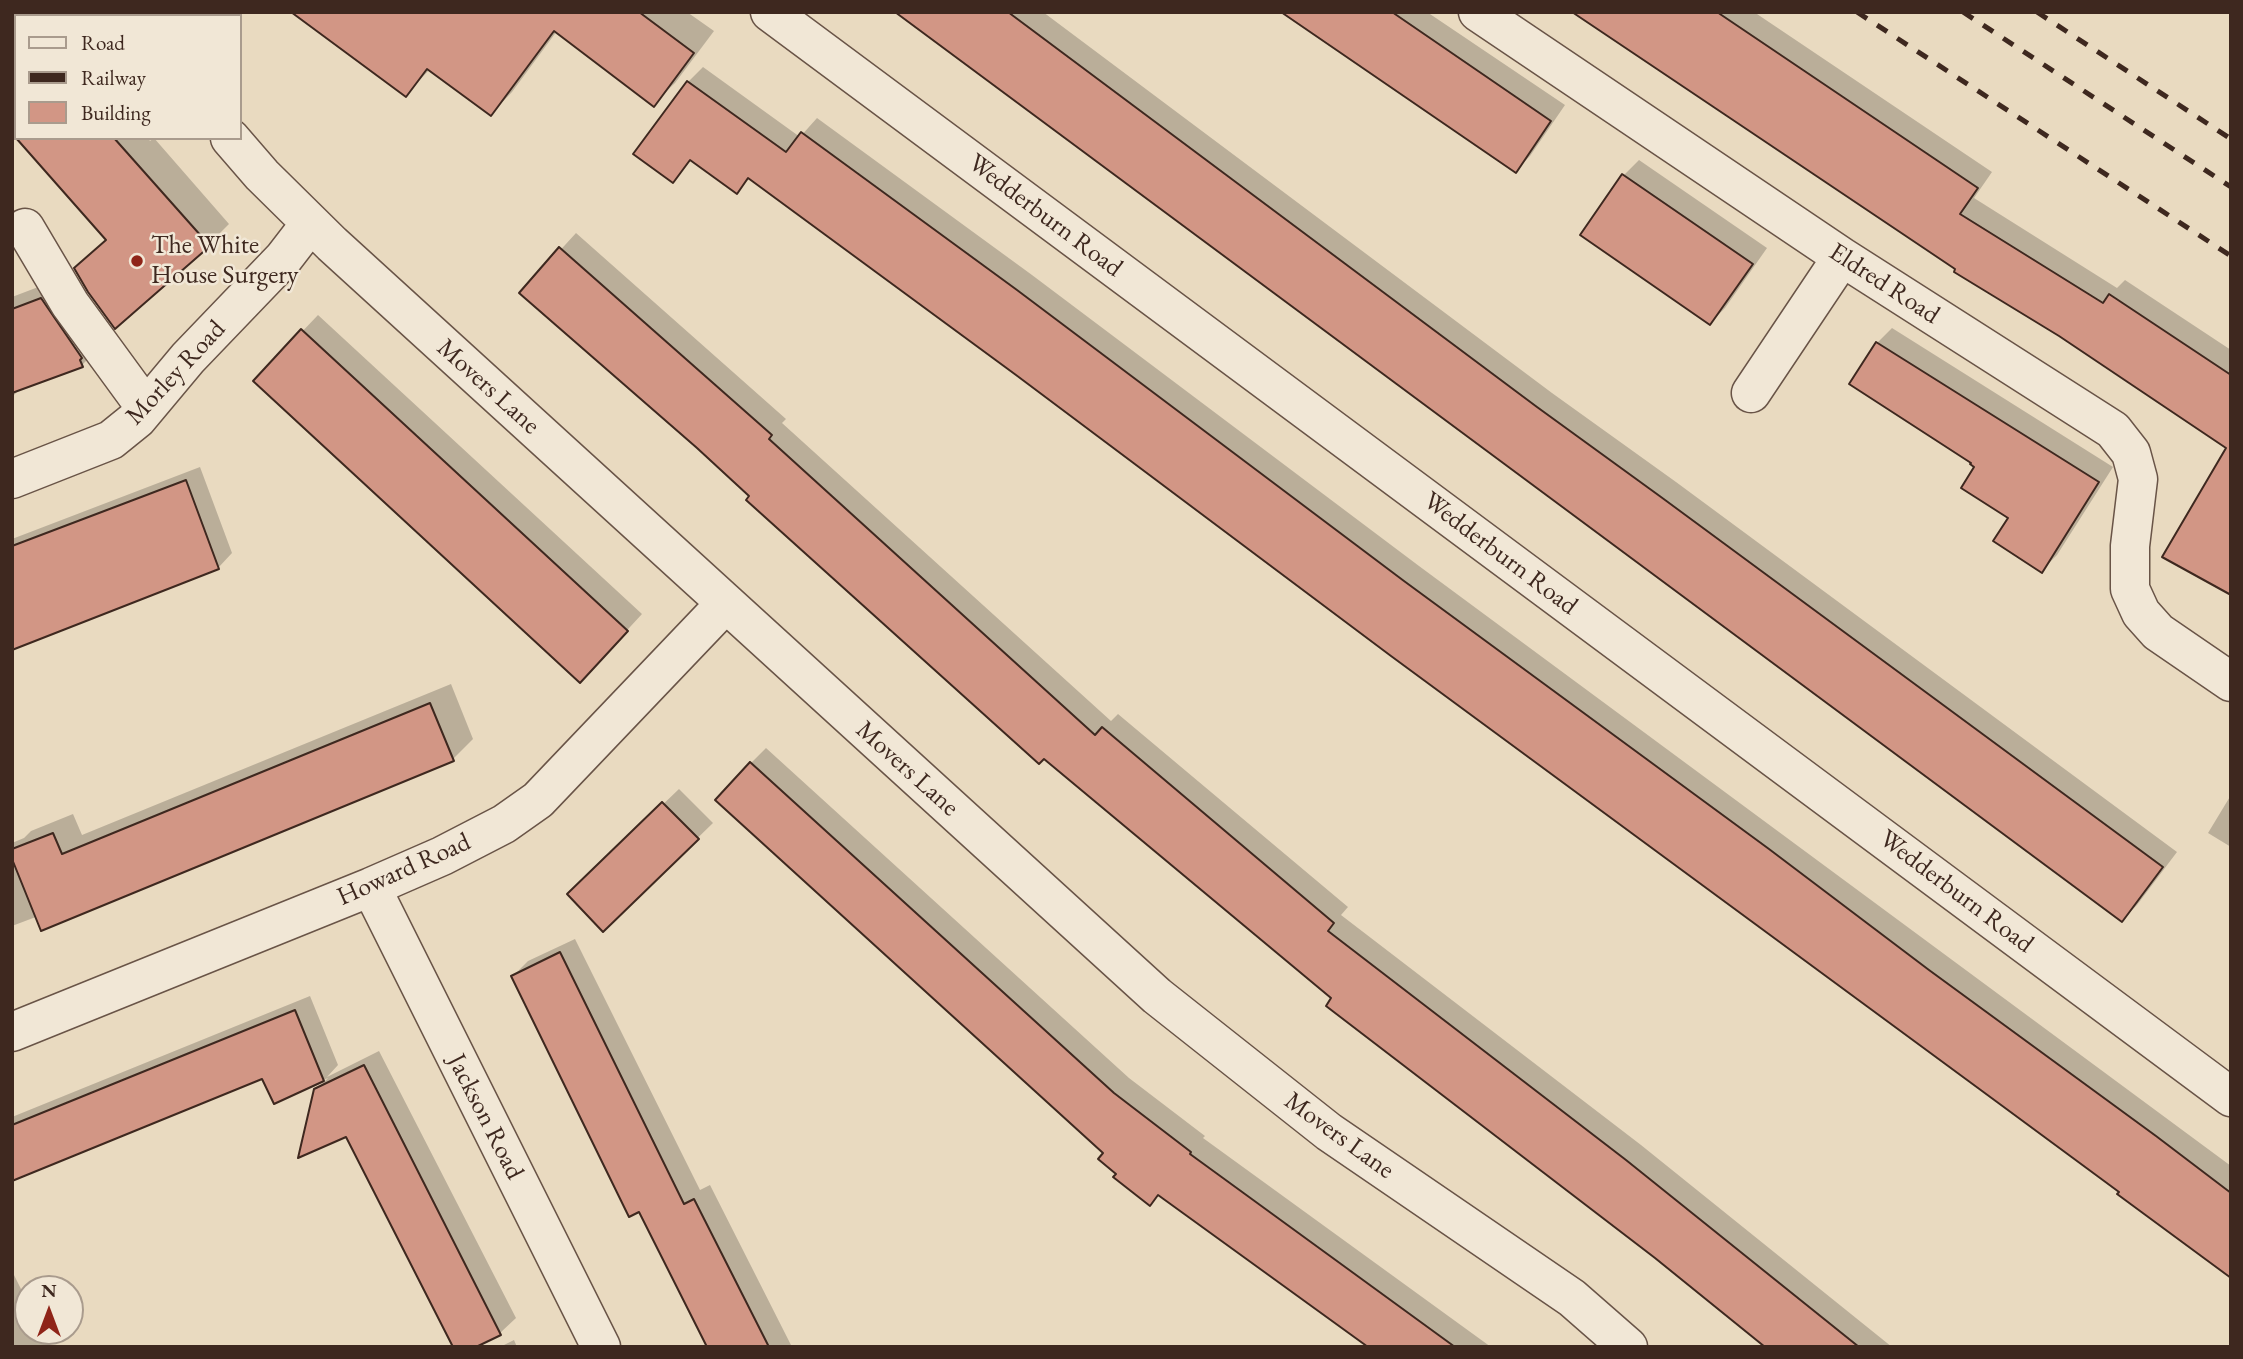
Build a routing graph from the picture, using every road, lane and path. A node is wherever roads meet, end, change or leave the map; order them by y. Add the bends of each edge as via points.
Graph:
1 (121, 12) edge
2 (770, 12) edge
3 (1478, 12) edge
4 (130, 14) edge
5 (232, 140) edge
6 (310, 224) junction
7 (25, 228) dead end
8 (1842, 257) junction
9 (1751, 393) dead end
10 (146, 408) junction
11 (12, 480) edge
12 (725, 604) junction
13 (2231, 682) edge
14 (371, 887) junction
15 (12, 1032) edge
16 (2231, 1097) edge
17 (601, 1347) edge
18 (1629, 1347) edge

1 - 4 street
2 - 16 street, Wedderburn Road
3 - 8 street, Eldred Road
5 - 6 street, Movers Lane
6 - 10 street, Morley Road
6 - 12 street, Movers Lane
7 - 10 street via 66,297
8 - 9 street
8 - 13 street, Eldred Road via 2113,430 2131,453 2138,479 2130,589 2158,632
10 - 11 street, Morley Road via 111,440
12 - 14 street, Howard Road via 538,800 504,824
12 - 18 street, Movers Lane via 1157,996 1329,1132 1572,1298
14 - 15 street, Howard Road
14 - 17 street, Jackson Road

